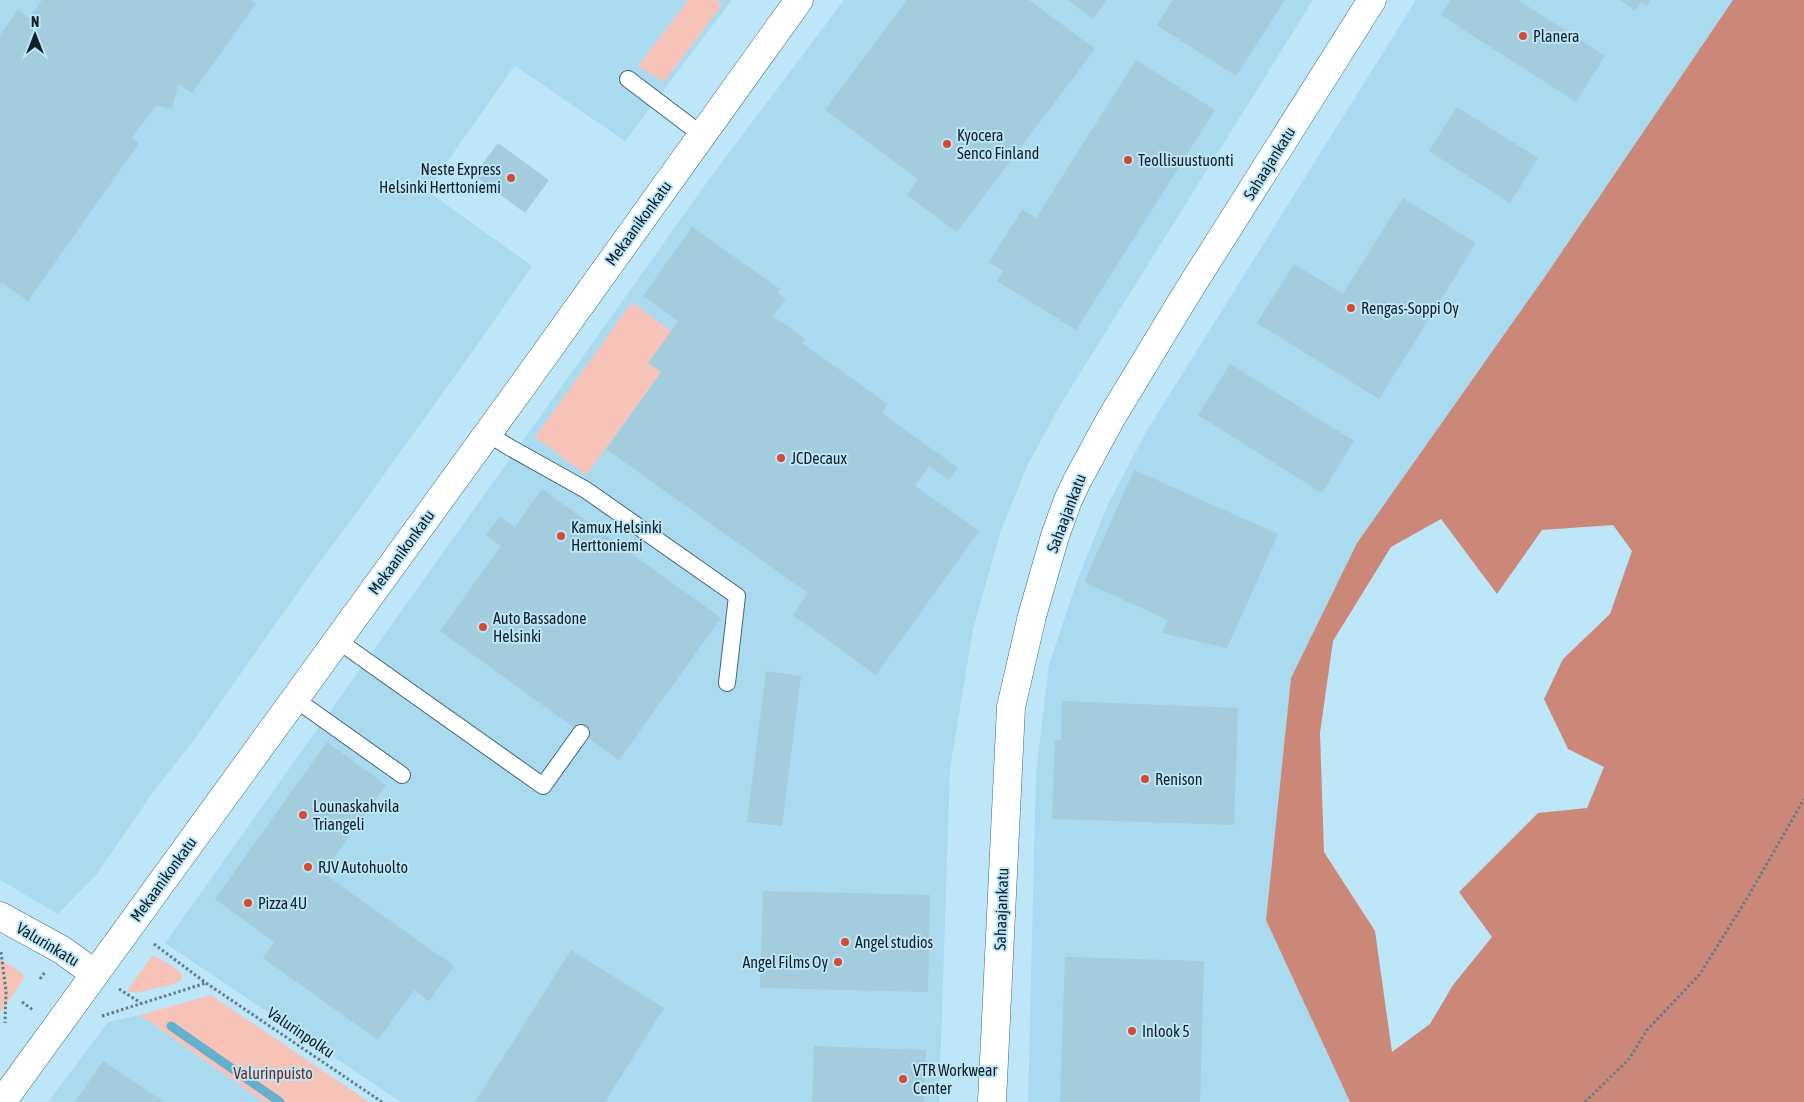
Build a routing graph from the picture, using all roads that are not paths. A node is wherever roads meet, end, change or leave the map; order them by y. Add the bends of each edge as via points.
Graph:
1 (799, 0) edge
2 (1372, 0) edge
3 (628, 79) dead end
4 (702, 135) junction
5 (487, 433) junction
6 (337, 640) junction
7 (727, 683) dead end
8 (295, 699) junction
9 (581, 733) dead end
10 (402, 775) dead end
11 (0, 916) edge
12 (95, 974) junction
13 (2, 1102) edge
14 (992, 1102) edge

1 - 4 street, Mekaanikonkatu
2 - 14 street, Sahaajankatu via 1185,296 1083,468 1065,509 1042,580 1011,706
3 - 4 lane
4 - 5 street, Mekaanikonkatu
5 - 6 street, Mekaanikonkatu
5 - 7 lane via 586,490 737,596
6 - 8 street, Mekaanikonkatu
6 - 9 lane via 543,786
8 - 10 lane
8 - 12 street, Mekaanikonkatu
11 - 12 street, Valurinkatu via 62,950
12 - 13 street, Mekaanikonkatu

